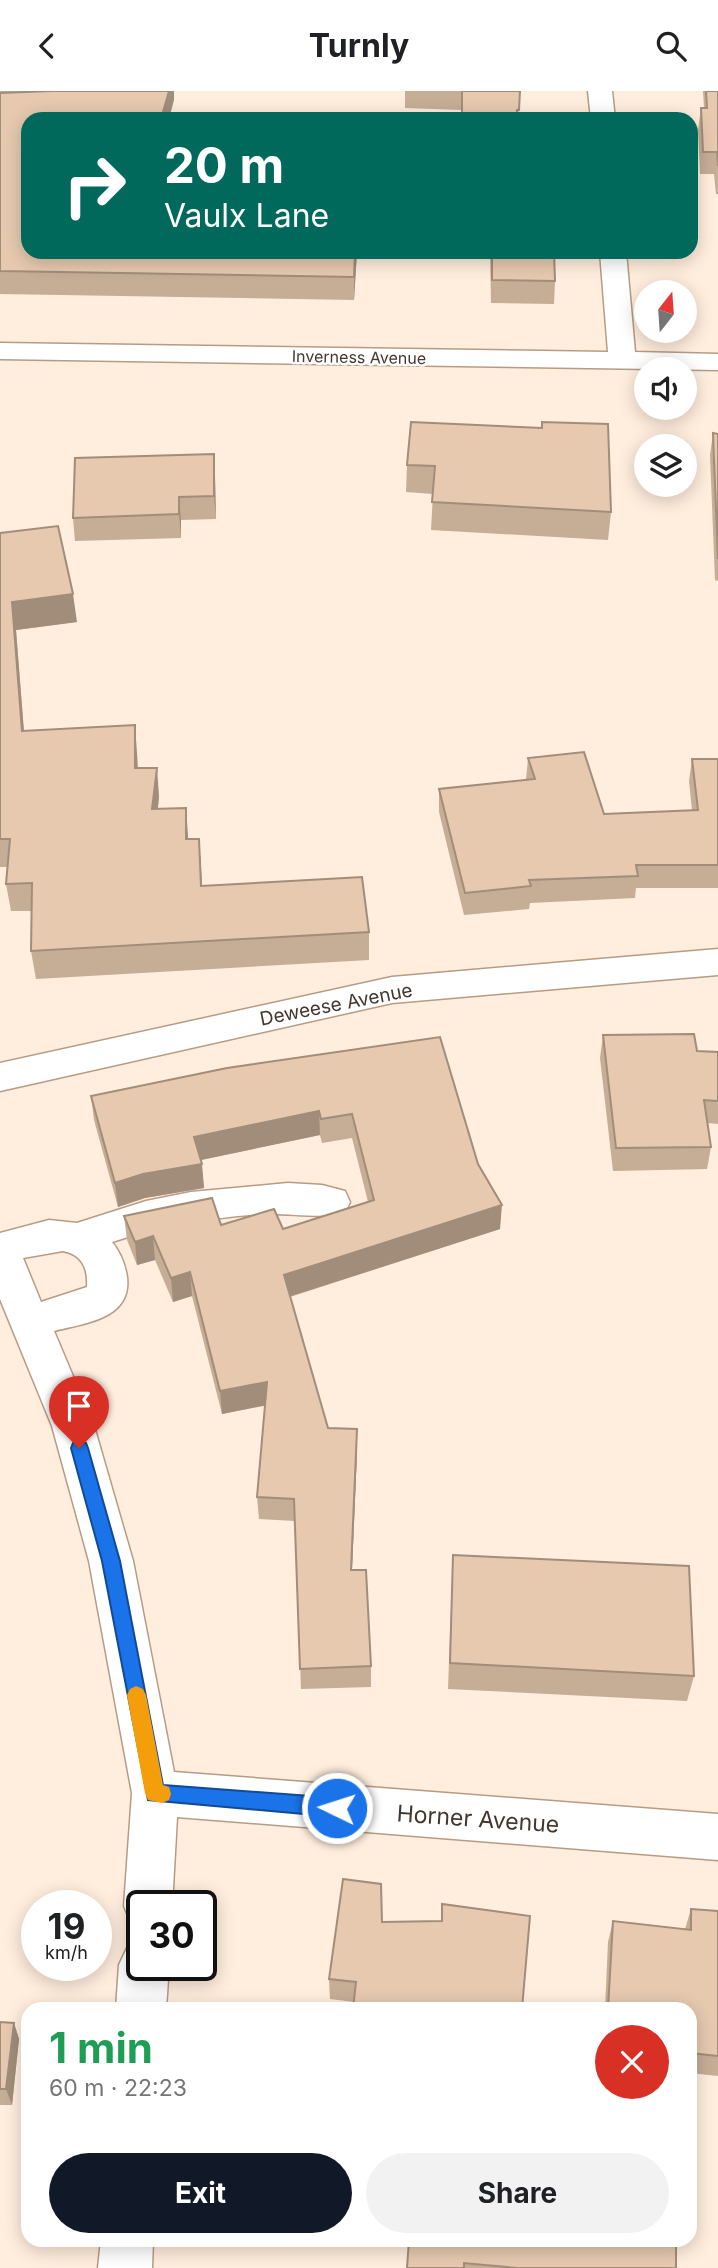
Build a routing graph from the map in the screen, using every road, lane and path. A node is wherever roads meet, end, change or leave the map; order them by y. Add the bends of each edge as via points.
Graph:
1 (600, 91) edge
2 (602, 112) edge
3 (615, 259) edge
4 (0, 351) edge
5 (622, 362) junction
6 (718, 362) edge
7 (718, 962) edge
8 (0, 1077) edge
9 (331, 1202) dead end
10 (78, 1238) junction
11 (0, 1250) edge
12 (30, 1321) junction
13 (155, 1793) junction
14 (718, 1837) edge
15 (149, 1890) edge
16 (143, 1981) edge
17 (141, 2002) edge
18 (126, 2247) edge
19 (125, 2268) edge

1 - 2 street
3 - 5 street
4 - 5 street, Inverness Avenue
5 - 6 street, Inverness Avenue
7 - 8 street, Deweese Avenue via 392,990
9 - 10 street via 309,1196 167,1210
10 - 11 street via 49,1236
10 - 12 street via 97,1249 110,1275 107,1295 93,1304
11 - 12 street
12 - 13 street via 73,1426 111,1561
13 - 14 street, Horner Avenue
13 - 15 street
16 - 17 street
18 - 19 street

